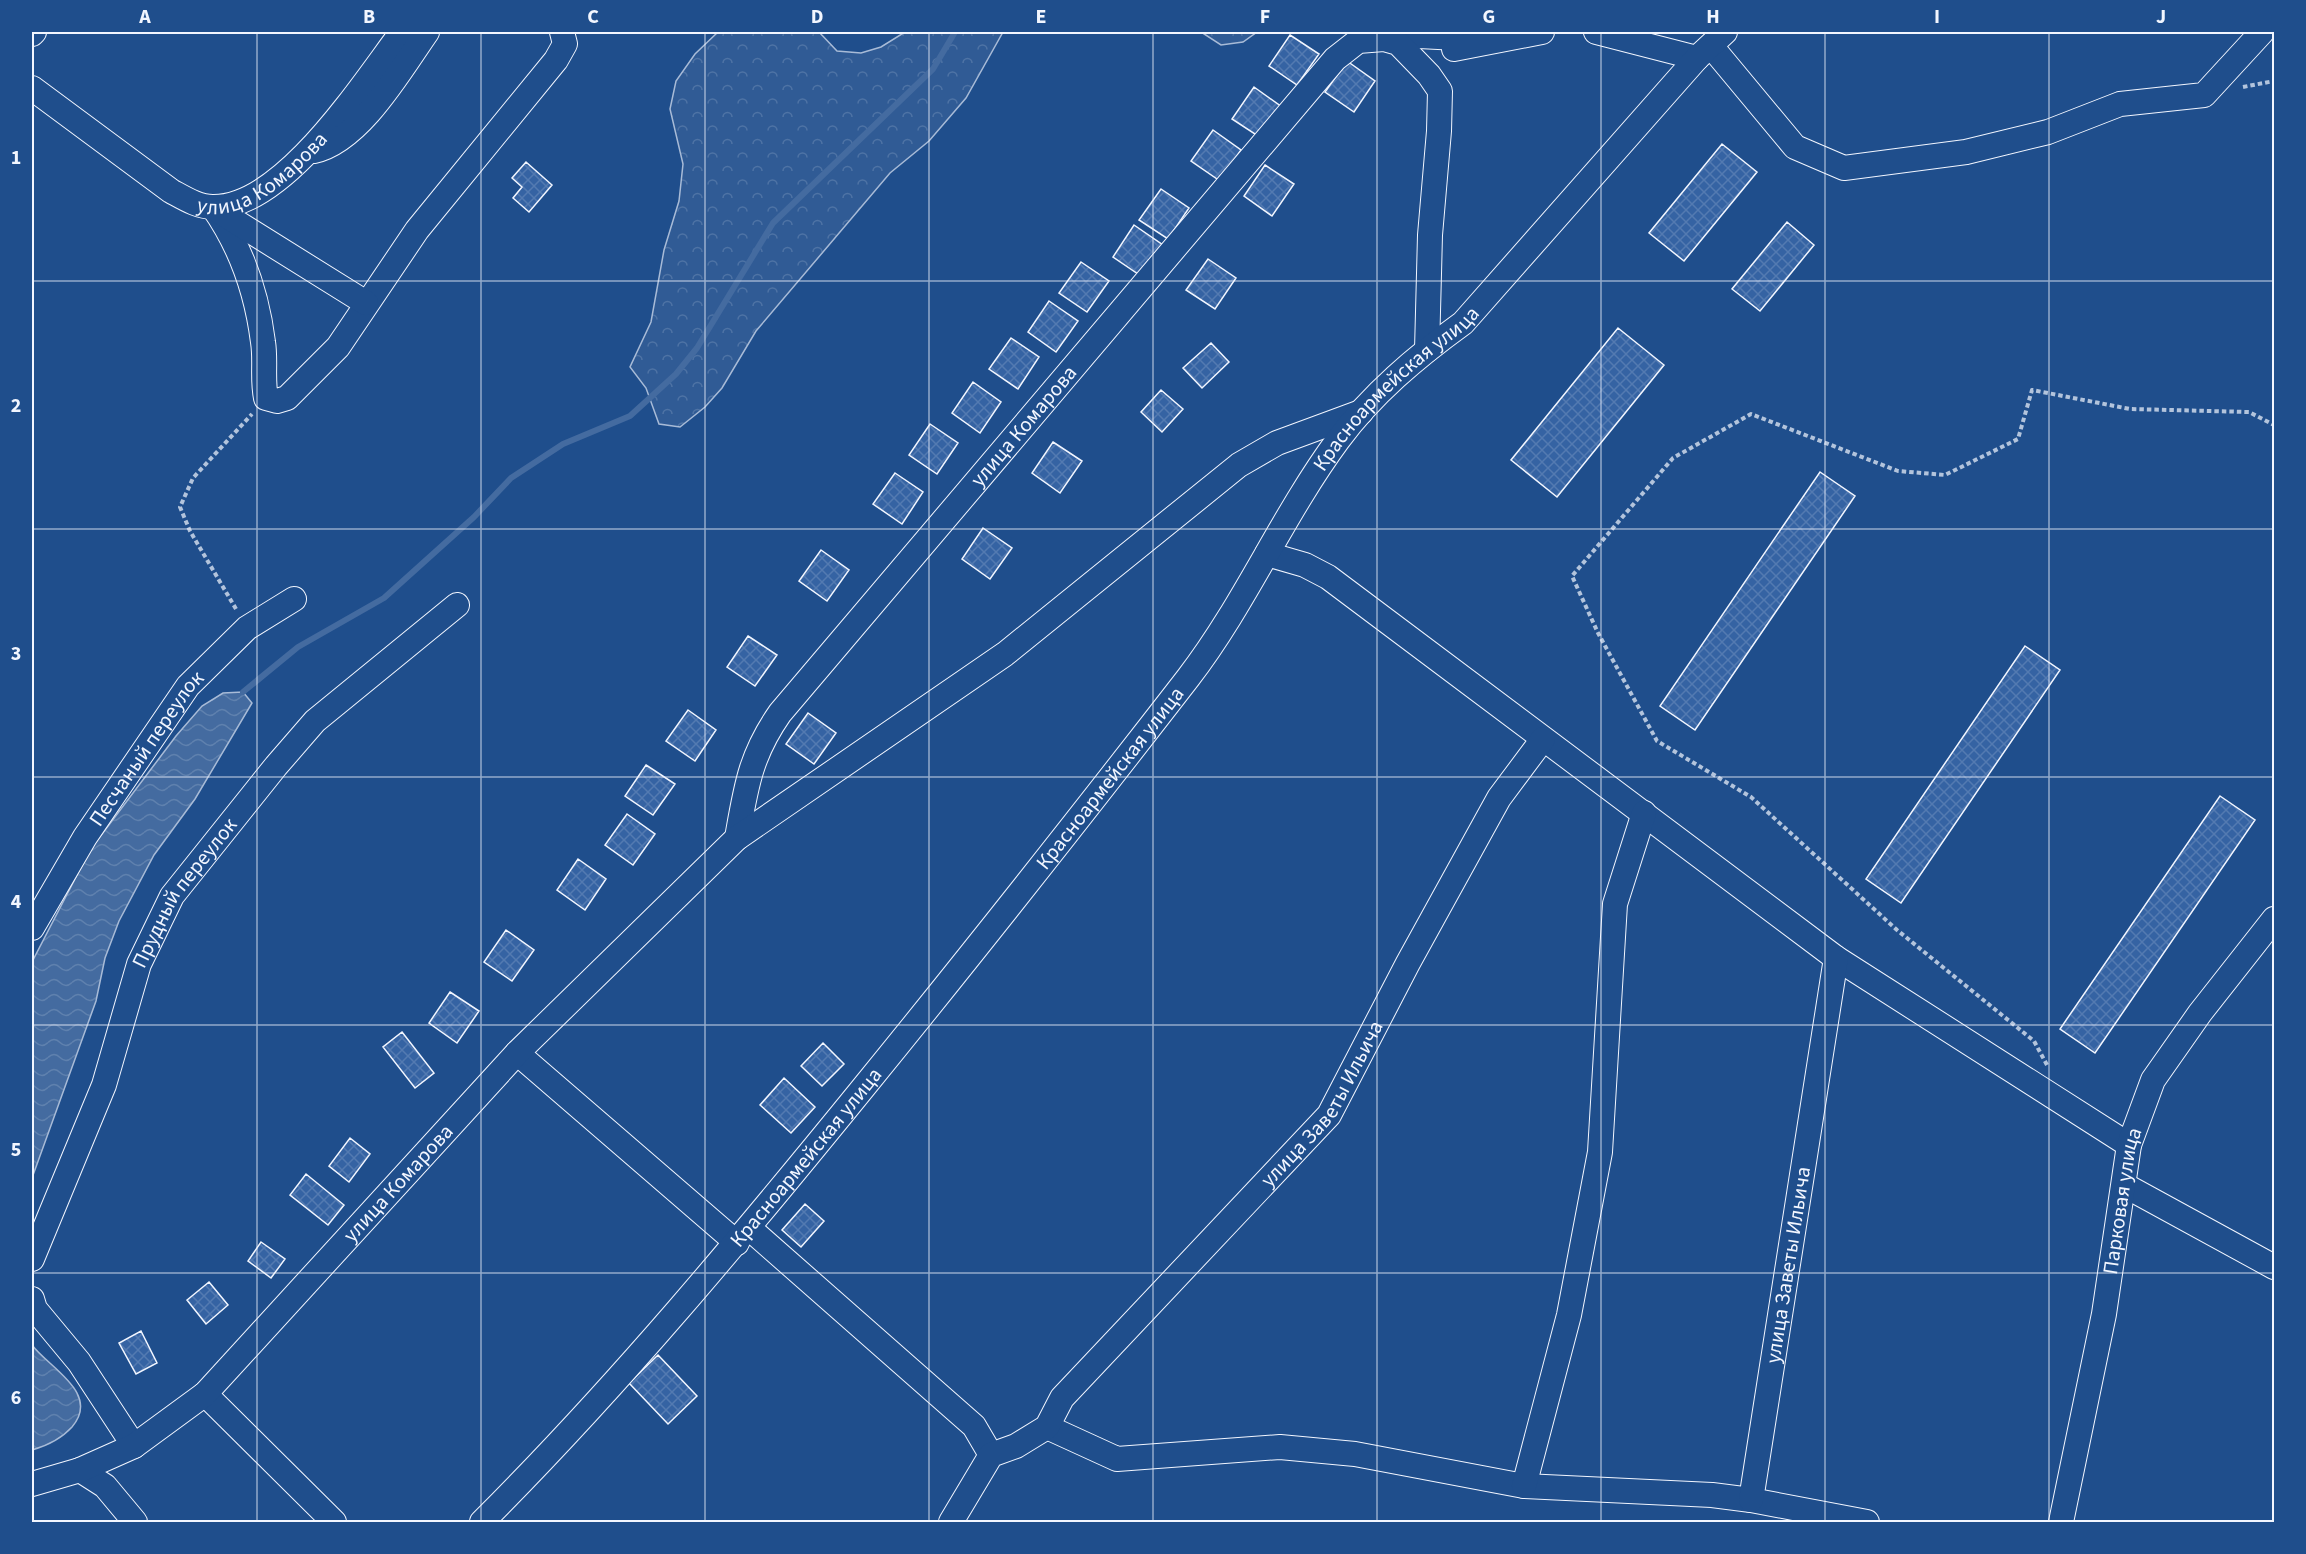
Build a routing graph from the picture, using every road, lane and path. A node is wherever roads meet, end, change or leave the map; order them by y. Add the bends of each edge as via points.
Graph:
1 (402, 32) edge
2 (427, 32) edge
3 (562, 32) edge
4 (1542, 32) edge
5 (1596, 32) edge
6 (2262, 32) edge
7 (1384, 39) junction
8 (1457, 39) edge
9 (1711, 45) edge
10 (32, 88) edge
11 (1440, 91) junction
12 (305, 153) junction
13 (213, 207) junction
14 (366, 303) junction
15 (1427, 350) junction
16 (266, 398) junction
17 (1361, 412) junction
18 (2274, 425) edge
19 (1267, 554) junction
20 (294, 599) dead end
21 (457, 604) dead end
22 (247, 628) junction
23 (1543, 738) junction
24 (1644, 813) junction
25 (737, 838) junction
26 (2274, 919) edge
27 (32, 928) edge
28 (1836, 958) junction
29 (517, 1053) junction
30 (2048, 1069) dead end
31 (2129, 1145) junction
32 (2124, 1185) junction
33 (743, 1236) junction
34 (32, 1259) edge
35 (2274, 1267) edge
36 (32, 1299) edge
37 (205, 1394) junction
38 (1047, 1427) junction
39 (134, 1446) junction
40 (991, 1455) junction
41 (80, 1470) junction
42 (32, 1484) edge
43 (1524, 1486) junction
44 (1751, 1500) junction
45 (135, 1522) edge
46 (334, 1522) edge
47 (482, 1522) edge
48 (951, 1522) edge
49 (1867, 1522) edge
50 (2061, 1522) edge

1 - 12 street, улица Комарова
2 - 12 street via 385,92 351,130 329,148
3 - 14 street via 565,44 556,60 417,230
4 - 8 street
5 - 9 street
6 - 9 street via 2204,95 2120,104 2048,132 1966,153 1844,168 1795,147
7 - 8 street
7 - 11 street via 1398,43
7 - 25 street, улица Комарова via 1358,41 1335,59 780,713 751,764
8 - 11 street
9 - 15 street, Красноармейская улица via 1499,285 1463,323
10 - 13 street, улица Комарова via 171,191 194,203
11 - 15 street
12 - 13 street, улица Комарова via 257,195
13 - 14 street
13 - 16 street via 244,261 254,296 264,343
14 - 16 street via 338,347 298,389 277,401
15 - 17 street, Красноармейская улица
16 - 22 path via 193,478 180,507
17 - 19 street, Красноармейская улица via 1338,440
17 - 25 street, улица Комарова via 1278,443 1239,465 1005,654
18 - 30 path via 2249,412 2130,410 2032,390 2018,439 1945,475 1898,471 1751,414 1674,458 1572,576 1657,741 1751,798 1897,930 2034,1041
19 - 23 street via 1305,565 1328,577
19 - 33 street, Красноармейская улица via 1200,663 1046,862
20 - 22 street, Песчаный переулок
21 - 34 street, Прудный переулок via 315,721 172,896 139,964 104,1086
22 - 27 street, Песчаный переулок via 188,686 85,837
23 - 24 street
23 - 38 street, улица Заветы Ильича via 1499,798 1329,1115 1062,1398
24 - 28 street
24 - 43 street via 1615,904 1600,1152 1569,1315
25 - 29 street, улица Комарова
26 - 31 street, Парковая улица via 2152,1080
28 - 31 street
28 - 44 street, улица Заветы Ильича
29 - 33 street
29 - 37 street, улица Комарова
31 - 32 street, Парковая улица
32 - 35 street
32 - 50 street, Парковая улица via 2104,1314
33 - 40 street via 974,1426
33 - 47 street, Красноармейская улица via 562,1443
36 - 39 street via 35,1309 106,1401
37 - 39 street, улица Комарова
37 - 46 street
38 - 40 street via 1016,1446
38 - 43 street via 1117,1459 1281,1447 1355,1454
39 - 41 street, улица Комарова
40 - 48 street
41 - 42 street, улица Комарова
41 - 45 street via 105,1486
43 - 44 street
44 - 49 street

